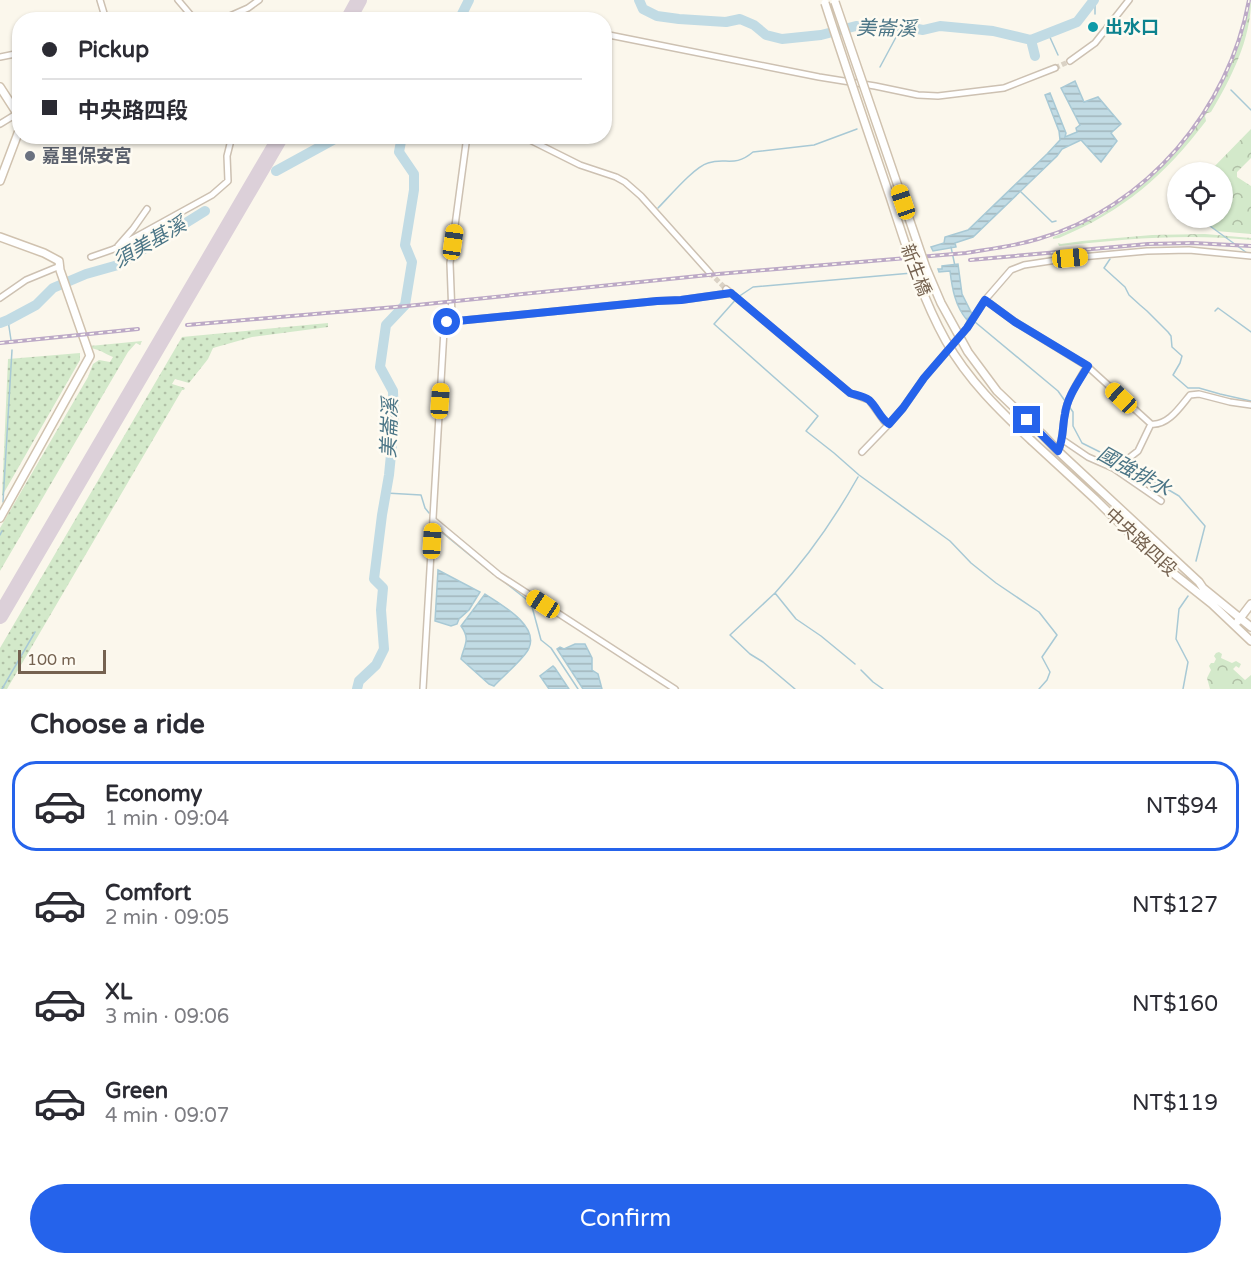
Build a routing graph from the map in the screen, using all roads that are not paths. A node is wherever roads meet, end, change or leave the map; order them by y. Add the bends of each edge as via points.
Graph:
1 (178, 0) edge
2 (259, 0) edge
3 (1129, 0) edge
4 (824, 1) edge
5 (835, 1) edge
6 (188, 12) edge
7 (239, 12) edge
8 (612, 36) edge
9 (1070, 60) tunnel mouth
10 (1056, 68) tunnel mouth
11 (0, 87) edge
12 (12, 104) edge
13 (14, 144) edge
14 (230, 144) edge
15 (466, 144) edge
16 (538, 144) edge
17 (0, 181) edge
18 (147, 209) dead end
19 (0, 237) edge
20 (114, 249) junction
21 (1250, 256) edge
22 (91, 257) dead end
23 (60, 266) junction
24 (710, 273) tunnel mouth
25 (0, 298) edge
26 (985, 300) junction
27 (447, 322) junction
28 (1088, 366) junction
29 (1251, 405) edge
30 (889, 424) junction
31 (1151, 424) junction
32 (1042, 434) joint
33 (1063, 440) junction
34 (1032, 441) joint
35 (1058, 451) junction
36 (862, 452) dead end
37 (1113, 468) junction
38 (1161, 501) dead end
39 (0, 518) edge
40 (433, 520) junction
41 (1251, 604) edge
42 (1241, 617) junction
43 (1235, 626) junction
44 (1251, 627) edge
45 (1251, 641) edge
46 (423, 689) edge
47 (675, 689) edge

1 - 6 street
2 - 7 street
3 - 9 street via 1095,44
4 - 34 street, 新生橋, bridge via 910,256 946,342 988,399
5 - 32 street, 新生橋, bridge via 941,303 968,352 997,391
8 - 10 street via 928,96 1004,88
11 - 12 street
13 - 17 street
14 - 20 street via 228,181 212,195
15 - 27 street via 450,263 452,316
16 - 24 street via 625,182
18 - 20 street
19 - 23 street via 44,253 59,261
20 - 22 street
21 - 26 street via 1189,250 1147,251 1036,263 1011,270
23 - 25 street via 26,280
23 - 39 street via 90,356
26 - 28 street via 1023,328
26 - 30 street
27 - 30 street via 733,295 850,393 869,400
27 - 40 street
28 - 31 street
28 - 33 street via 1065,412
29 - 31 street via 1190,395 1164,423
30 - 36 street
31 - 37 street via 1138,451
32 - 35 street, 中央路四段
33 - 35 street
33 - 37 street
34 - 43 street, 中央路四段 via 1159,562
35 - 42 street, 中央路四段 via 1203,588
37 - 38 street
40 - 46 street
40 - 47 street via 500,575
41 - 42 street
42 - 43 street
42 - 44 street, 中央路四段
43 - 45 street, 中央路四段

